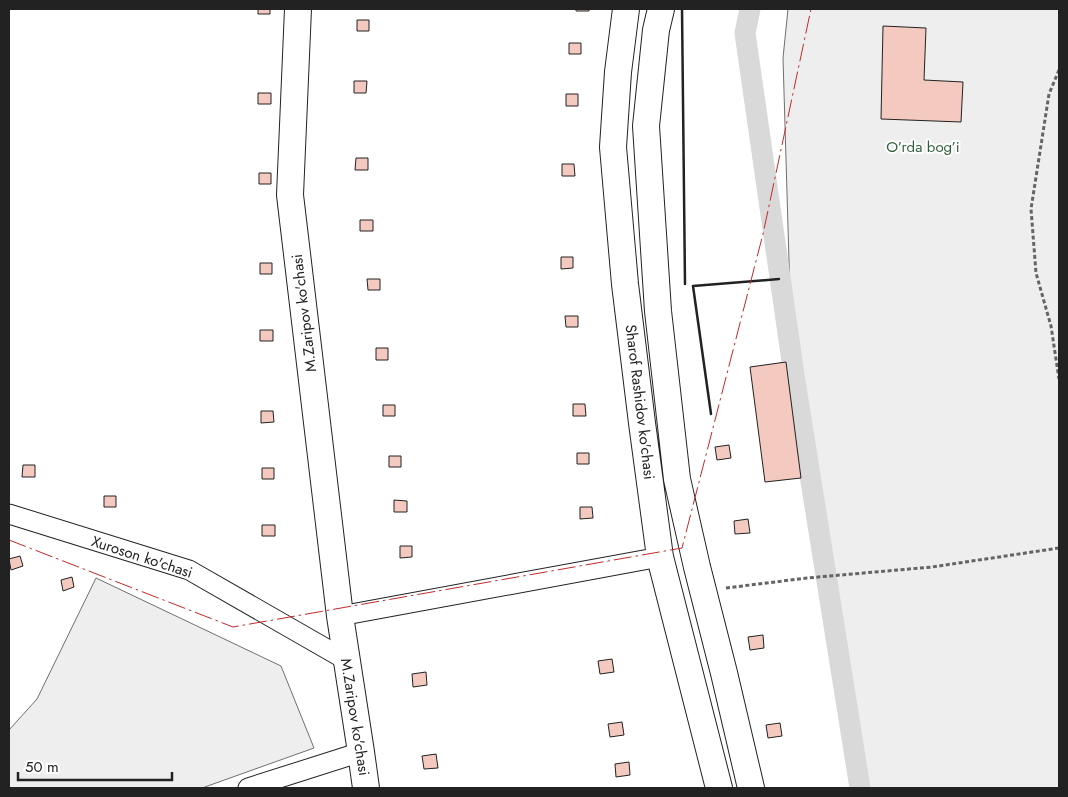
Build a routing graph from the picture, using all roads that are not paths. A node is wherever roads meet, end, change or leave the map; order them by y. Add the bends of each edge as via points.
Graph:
1 (298, 9) edge
2 (626, 9) edge
3 (661, 9) edge
4 (9, 514) edge
5 (693, 551) junction
6 (660, 557) junction
7 (340, 616) junction
8 (346, 660) junction
9 (361, 752) junction
10 (248, 788) edge
11 (366, 788) edge
12 (719, 788) edge
13 (751, 788) edge

1 - 7 street, M.Zaripov ko'chasi via 290,195
2 - 6 street, Sharof Rashidov ko'chasi via 613,147 625,284
3 - 5 street via 646,126 660,331 677,479
4 - 8 street, Xuroson ko'chasi via 189,570
5 - 6 street
5 - 13 street
6 - 7 street
6 - 12 street, Sharof Rashidov ko'chasi
7 - 8 street, M.Zaripov ko'chasi
8 - 9 street, M.Zaripov ko'chasi
9 - 10 street
9 - 11 street, M.Zaripov ko'chasi

